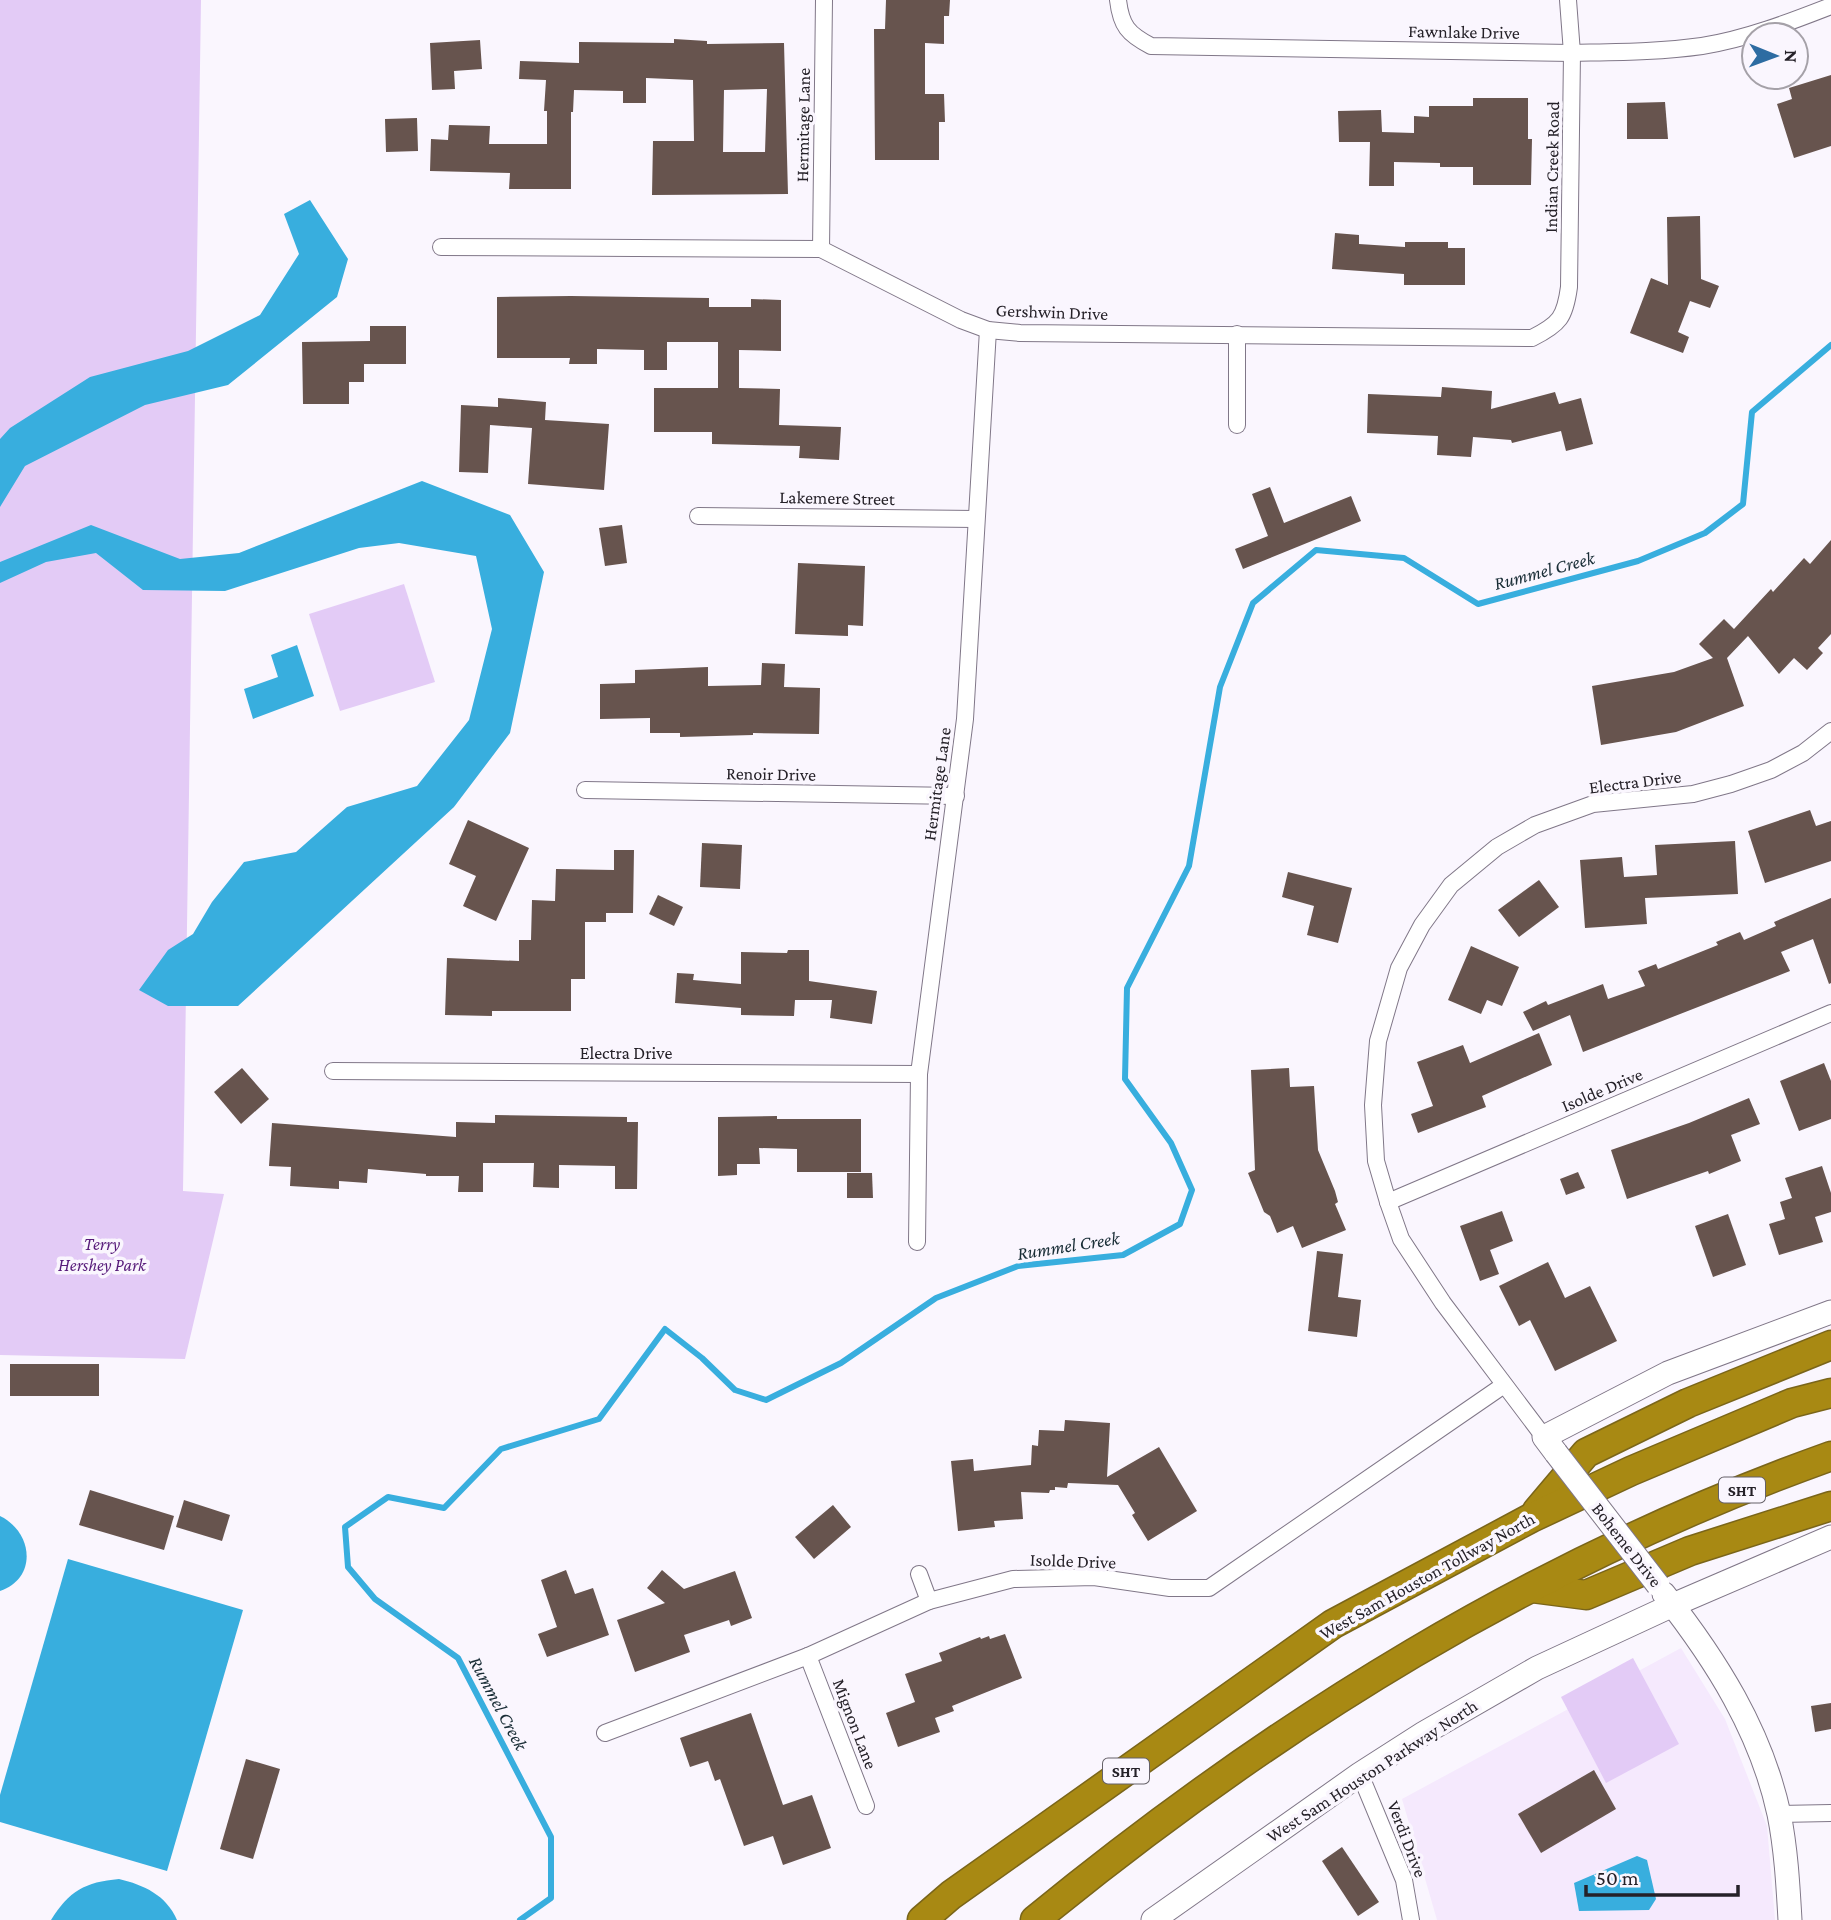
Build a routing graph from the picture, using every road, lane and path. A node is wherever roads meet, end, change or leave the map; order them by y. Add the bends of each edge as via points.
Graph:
1 (824, 0) edge
2 (1118, 0) edge
3 (1568, 0) edge
4 (1831, 6) edge
5 (1572, 53) junction
6 (441, 247) dead end
7 (821, 249) junction
8 (1551, 328) joint
9 (988, 330) junction
10 (1237, 334) junction
11 (1237, 425) dead end
12 (698, 516) dead end
13 (976, 519) junction
14 (1831, 731) edge
15 (585, 790) dead end
16 (956, 796) junction
17 (1831, 1013) edge
18 (333, 1071) dead end
19 (919, 1074) junction
20 (1388, 1202) junction
21 (917, 1242) dead end
22 (1831, 1312) edge
23 (1831, 1345) edge
24 (1504, 1385) junction
25 (1831, 1393) edge
26 (1550, 1445) junction
27 (1831, 1456) edge
28 (1831, 1506) edge
29 (1531, 1518) junction
30 (1831, 1537) edge
31 (919, 1574) dead end
32 (1532, 1588) junction
33 (929, 1601) junction
34 (1673, 1605) junction
35 (808, 1656) junction
36 (605, 1733) dead end
37 (1360, 1774) junction
38 (866, 1806) dead end
39 (1831, 1813) edge
40 (1779, 1814) junction
41 (922, 1920) edge
42 (1035, 1920) edge
43 (1153, 1920) edge
44 (1411, 1920) edge
45 (1790, 1920) edge

1 - 7 street, Hermitage Lane
2 - 5 street, Fawnlake Drive via 1120,19 1134,37 1151,46
3 - 5 street, Indian Creek Road
4 - 5 street, Fawnlake Drive via 1783,25 1703,46
5 - 8 street, Indian Creek Road via 1569,287 1566,311
6 - 7 street, Gershwin Drive
7 - 9 street, Gershwin Drive
8 - 10 street, Gershwin Drive via 1532,338 1515,339
9 - 10 street, Gershwin Drive
9 - 13 street, Hermitage Lane
10 - 11 street
12 - 13 street, Lakemere Street
13 - 16 street, Hermitage Lane
14 - 20 street, Electra Drive via 1771,770 1731,784 1693,794 1593,804 1535,825 1497,847 1451,885 1399,968 1378,1041 1373,1105 1376,1161
15 - 16 street, Renoir Drive
16 - 19 street, Hermitage Lane
17 - 20 street, Isolde Drive
18 - 19 street, Electra Drive
19 - 21 street, Hermitage Lane
20 - 24 street, Boheme Drive via 1401,1239
22 - 26 main road via 1668,1373
23 - 29 highway via 1688,1403 1586,1453
24 - 26 street, Boheme Drive
24 - 33 street, Isolde Drive via 1209,1588 1047,1577 1013,1579
25 - 29 highway, West Sam Houston Tollway North / SHT via 1792,1403
26 - 34 main road, Boheme Drive, bridge
27 - 32 highway, SHT via 1676,1518
28 - 32 highway via 1690,1551 1586,1595
29 - 41 highway, West Sam Houston Tollway North / SHT via 1333,1625
30 - 34 main road, West Sam Houston Parkway North
31 - 33 street
32 - 42 highway, SHT via 1394,1664 1289,1730 1178,1807
33 - 35 street, Isolde Drive
34 - 37 main road, West Sam Houston Parkway North via 1537,1668
34 - 40 main road, Boheme Drive via 1739,1702 1762,1754
35 - 36 street, Isolde Drive
35 - 38 street, Mignon Lane
37 - 43 main road, West Sam Houston Parkway North
37 - 44 street, Verdi Drive via 1404,1881
39 - 40 street
40 - 45 main road, Boheme Drive

